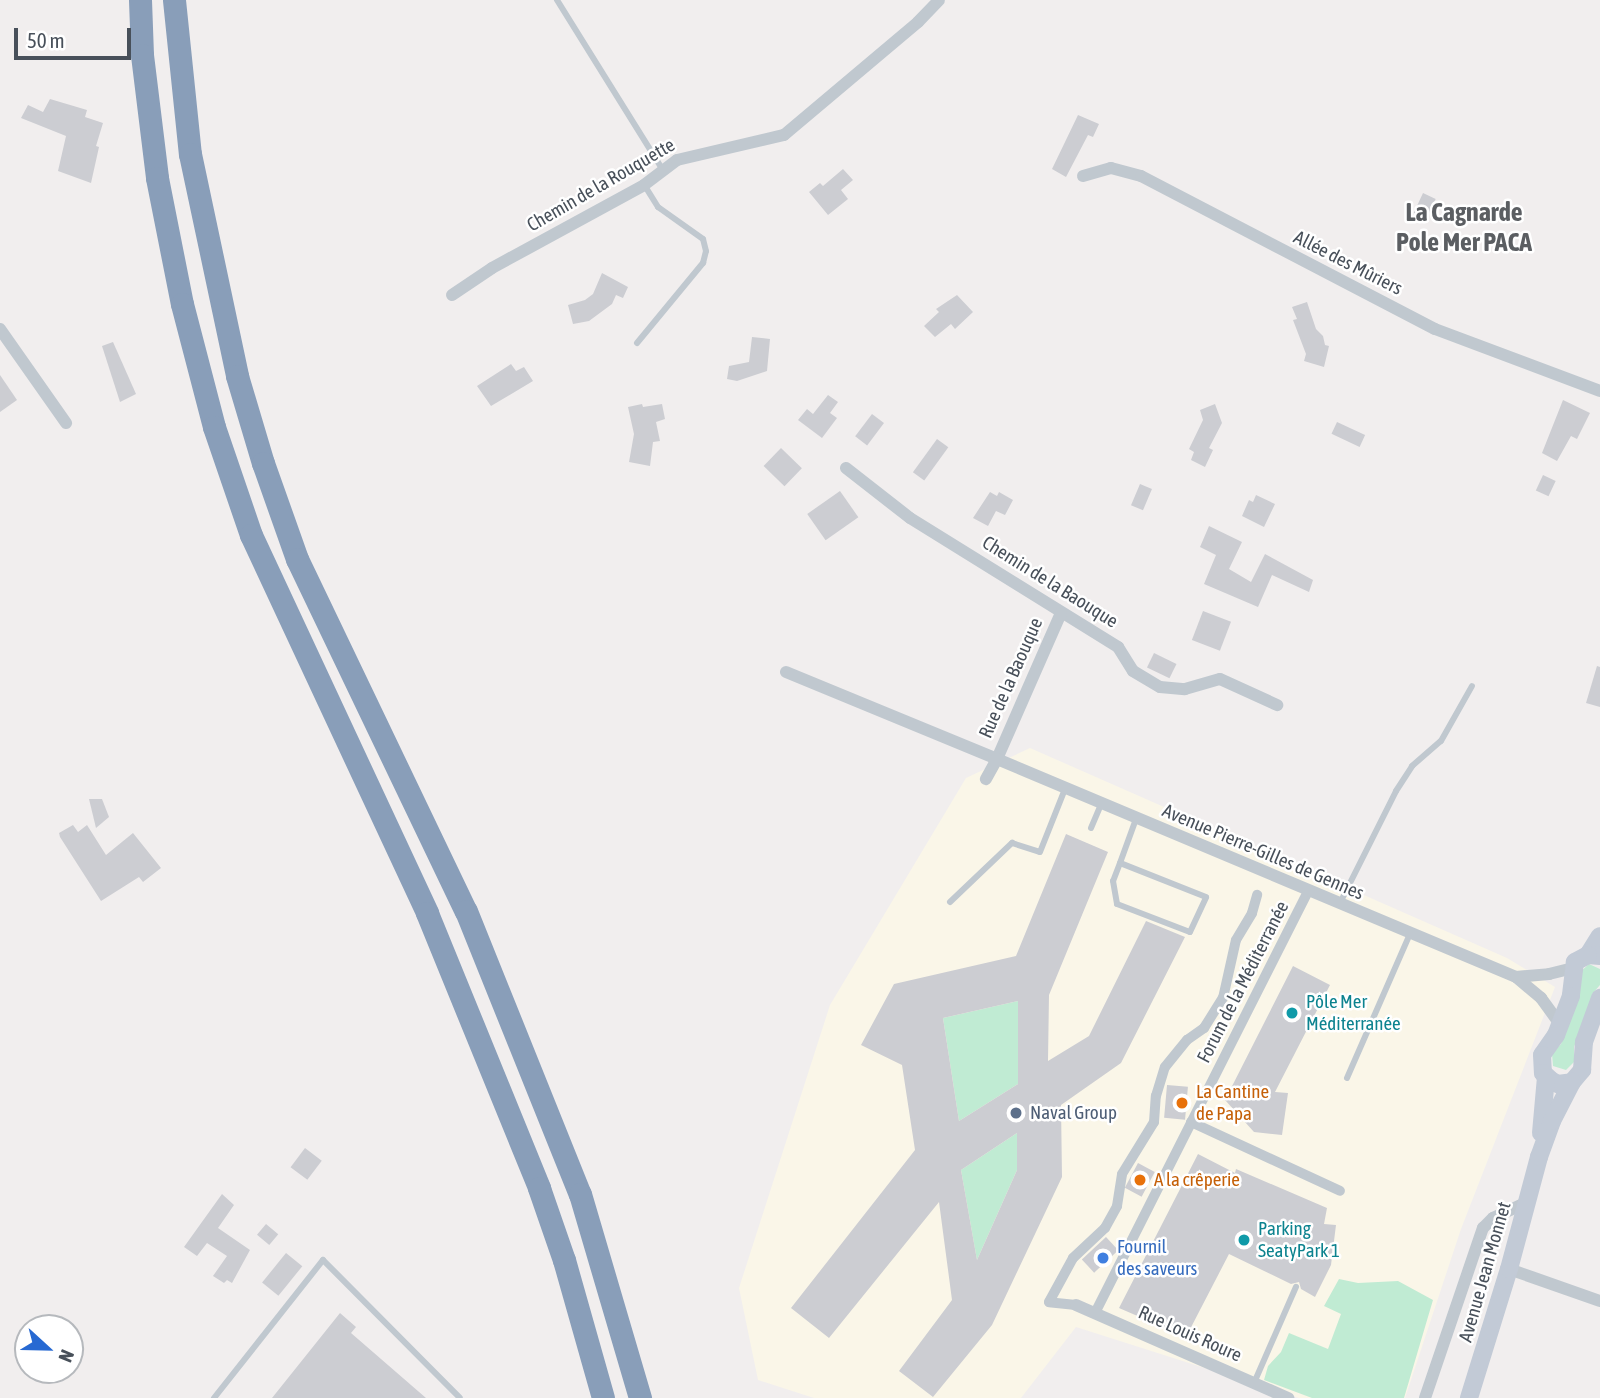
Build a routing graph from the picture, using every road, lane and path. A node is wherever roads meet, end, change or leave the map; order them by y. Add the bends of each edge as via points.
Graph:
1 (141, 0) edge
2 (174, 0) edge
3 (557, 0) edge
4 (939, 0) edge
5 (662, 169) junction
6 (1083, 176) dead end
7 (644, 185) junction
8 (452, 295) dead end
9 (0, 329) edge
10 (637, 343) dead end
11 (1600, 391) edge
12 (66, 423) dead end
13 (846, 468) dead end
14 (1061, 613) junction
15 (786, 672) dead end
16 (1472, 686) dead end
17 (1277, 705) dead end
18 (997, 759) junction
19 (986, 779) dead end
20 (1065, 789) junction
21 (1101, 805) junction
22 (1136, 819) junction
23 (1091, 828) dead end
24 (1120, 863) junction
25 (1308, 892) junction
26 (1257, 895) dead end
27 (950, 902) dead end
28 (1339, 905) junction
29 (1410, 934) junction
30 (1600, 936) edge
31 (1594, 956) edge
32 (1573, 968) junction
33 (1516, 977) junction
34 (1600, 998) edge
35 (1560, 1024) junction
36 (1546, 1077) junction
37 (1347, 1079) dead end
38 (1572, 1082) junction
39 (1191, 1122) junction
40 (1539, 1157) junction
41 (1340, 1191) dead end
42 (1528, 1202) junction
43 (1509, 1269) junction
44 (1296, 1287) dead end
45 (1600, 1301) edge
46 (1076, 1305) joint
47 (1095, 1313) junction
48 (1254, 1383) junction
49 (214, 1398) edge
50 (460, 1398) edge
51 (603, 1398) edge
52 (640, 1398) edge
53 (1288, 1398) edge
54 (1425, 1398) edge
55 (1469, 1398) edge

1 - 51 highway via 142,55 157,178 182,304 214,426 251,535 427,913 539,1188 575,1294
2 - 52 highway via 190,154 237,376 263,463 297,559 471,924 580,1195
3 - 5 lane
4 - 5 street, Chemin de la Rouquette via 909,31 784,135 677,160
5 - 7 street, Chemin de la Rouquette
6 - 11 street, Allée des Mûriers via 1111,168 1140,176 1435,329
7 - 8 street, Chemin de la Rouquette via 492,268
7 - 10 lane via 658,207 702,239 706,251 704,263
9 - 12 street
13 - 14 street, Chemin de la Baouque via 910,518
14 - 17 street, Chemin de la Baouque via 1118,647 1133,671 1160,687 1185,689 1220,679
14 - 18 street, Rue de la Baouque
15 - 18 street, Avenue Pierre-Gilles de Gennes
16 - 28 lane via 1441,741 1412,766 1396,791
18 - 19 street
18 - 20 street, Avenue Pierre-Gilles de Gennes
20 - 21 street, Avenue Pierre-Gilles de Gennes
20 - 27 lane via 1040,852 1012,843
21 - 22 street, Avenue Pierre-Gilles de Gennes
21 - 23 lane
22 - 24 lane
22 - 25 street, Avenue Pierre-Gilles de Gennes
24 - 24 lane via 1112,881 1117,904 1190,932 1206,897
25 - 28 street, Avenue Pierre-Gilles de Gennes
25 - 39 street, Forum de la Méditerranée
26 - 46 street, Forum de la Méditerranée via 1252,914 1236,940 1223,998 1204,1028 1187,1040 1165,1067 1154,1122 1122,1174 1117,1206 1105,1228 1073,1258 1049,1302
28 - 29 street, Avenue Pierre-Gilles de Gennes
29 - 33 street, Avenue Pierre-Gilles de Gennes
29 - 37 lane
30 - 31 main road
31 - 32 main road via 1579,957
32 - 33 street, Avenue Pierre-Gilles de Gennes
32 - 35 main road, Avenue Jean Monnet via 1571,996
33 - 35 street, Avenue Pierre-Gilles de Gennes via 1541,998
34 - 38 main road, Avenue Jean Monnet via 1584,1042 1583,1070
35 - 36 main road, Avenue Jean Monnet via 1542,1055
36 - 38 main road via 1558,1084
36 - 40 main road, Avenue Jean Monnet
38 - 40 main road, Avenue Jean Monnet
39 - 41 street
39 - 47 street, Forum de la Méditerranée
40 - 42 main road, Avenue Jean Monnet
42 - 43 main road, Avenue Jean Monnet
42 - 54 street via 1483,1228
43 - 45 street
43 - 55 main road, Avenue Jean Monnet
44 - 48 lane
46 - 47 street, Rue Louis Roure
47 - 48 street, Rue Louis Roure
48 - 53 street, Rue Louis Roure
49 - 50 lane via 323,1260

